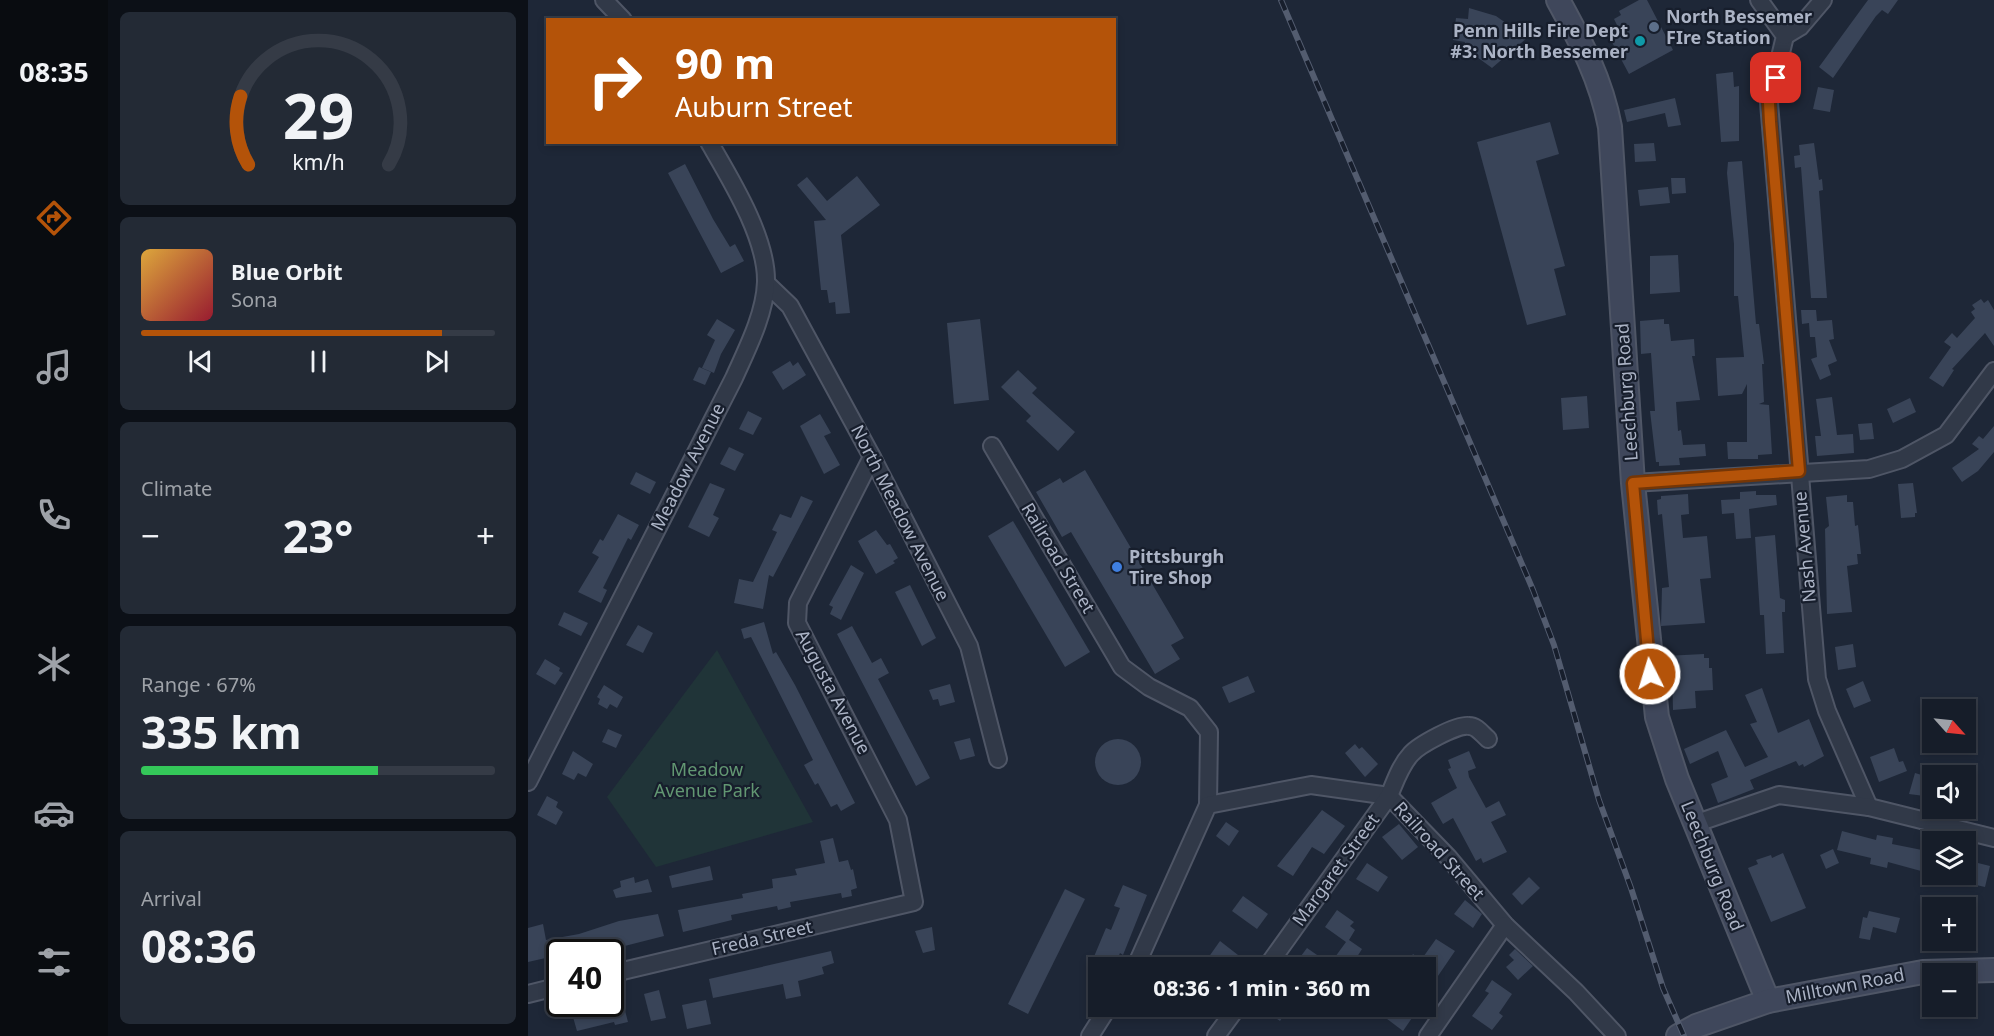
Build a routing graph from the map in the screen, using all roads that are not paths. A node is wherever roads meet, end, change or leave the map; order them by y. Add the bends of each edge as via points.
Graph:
1 (604, 0) edge
2 (1558, 0) edge
3 (1759, 0) edge
4 (1823, 0) edge
5 (621, 18) edge
6 (1785, 36) junction
7 (710, 144) edge
8 (766, 283) junction
9 (1994, 371) edge
10 (992, 446) dead end
11 (873, 457) junction
12 (1799, 471) junction
13 (1633, 483) junction
14 (1488, 739) dead end
15 (998, 759) dead end
16 (528, 782) edge
17 (1389, 796) junction
18 (1208, 805) junction
19 (1869, 807) junction
20 (1695, 824) junction
21 (1994, 838) edge
22 (914, 902) joint
23 (1505, 926) junction
24 (1140, 957) edge
25 (1274, 957) edge
26 (1994, 970) edge
27 (624, 971) edge
28 (546, 990) edge
29 (528, 994) edge
30 (1768, 1001) junction
31 (1102, 1017) edge
32 (1230, 1017) edge
33 (1090, 1036) edge
34 (1216, 1036) edge
35 (1428, 1036) edge
36 (1617, 1036) edge
37 (1678, 1036) edge

1 - 5 street
2 - 13 street, Leechburg Road via 1588,54 1604,95 1610,127
3 - 6 street
4 - 6 street via 1800,27
6 - 12 street, Nash Avenue via 1769,103
7 - 8 street, Meadow Avenue via 751,223 764,258
8 - 11 street, North Meadow Avenue via 790,306
8 - 16 street, Meadow Avenue via 750,342 734,378
9 - 12 street via 1946,435 1927,448 1869,469
10 - 18 street, Railroad Street via 1122,667 1149,687 1190,708 1209,732
11 - 15 street, North Meadow Avenue via 969,646
11 - 22 street, Augusta Avenue via 795,612 797,623 898,820
12 - 13 street
12 - 19 street, Nash Avenue via 1817,679
13 - 20 street, Leechburg Road via 1657,717
14 - 17 street, Margaret Street via 1467,725 1431,741 1412,753 1402,766
17 - 18 street, Railroad Street via 1311,785
17 - 23 street, Railroad Street via 1448,857
17 - 25 street, Margaret Street
18 - 24 street, Railroad Street
19 - 20 street via 1779,795
19 - 21 street
20 - 30 street, Leechburg Road
22 - 27 street, Freda Street
23 - 35 street
23 - 36 street, Railroad Street
26 - 30 street, Milltown Road via 1923,972
28 - 29 street
30 - 37 street
31 - 33 street
32 - 34 street

